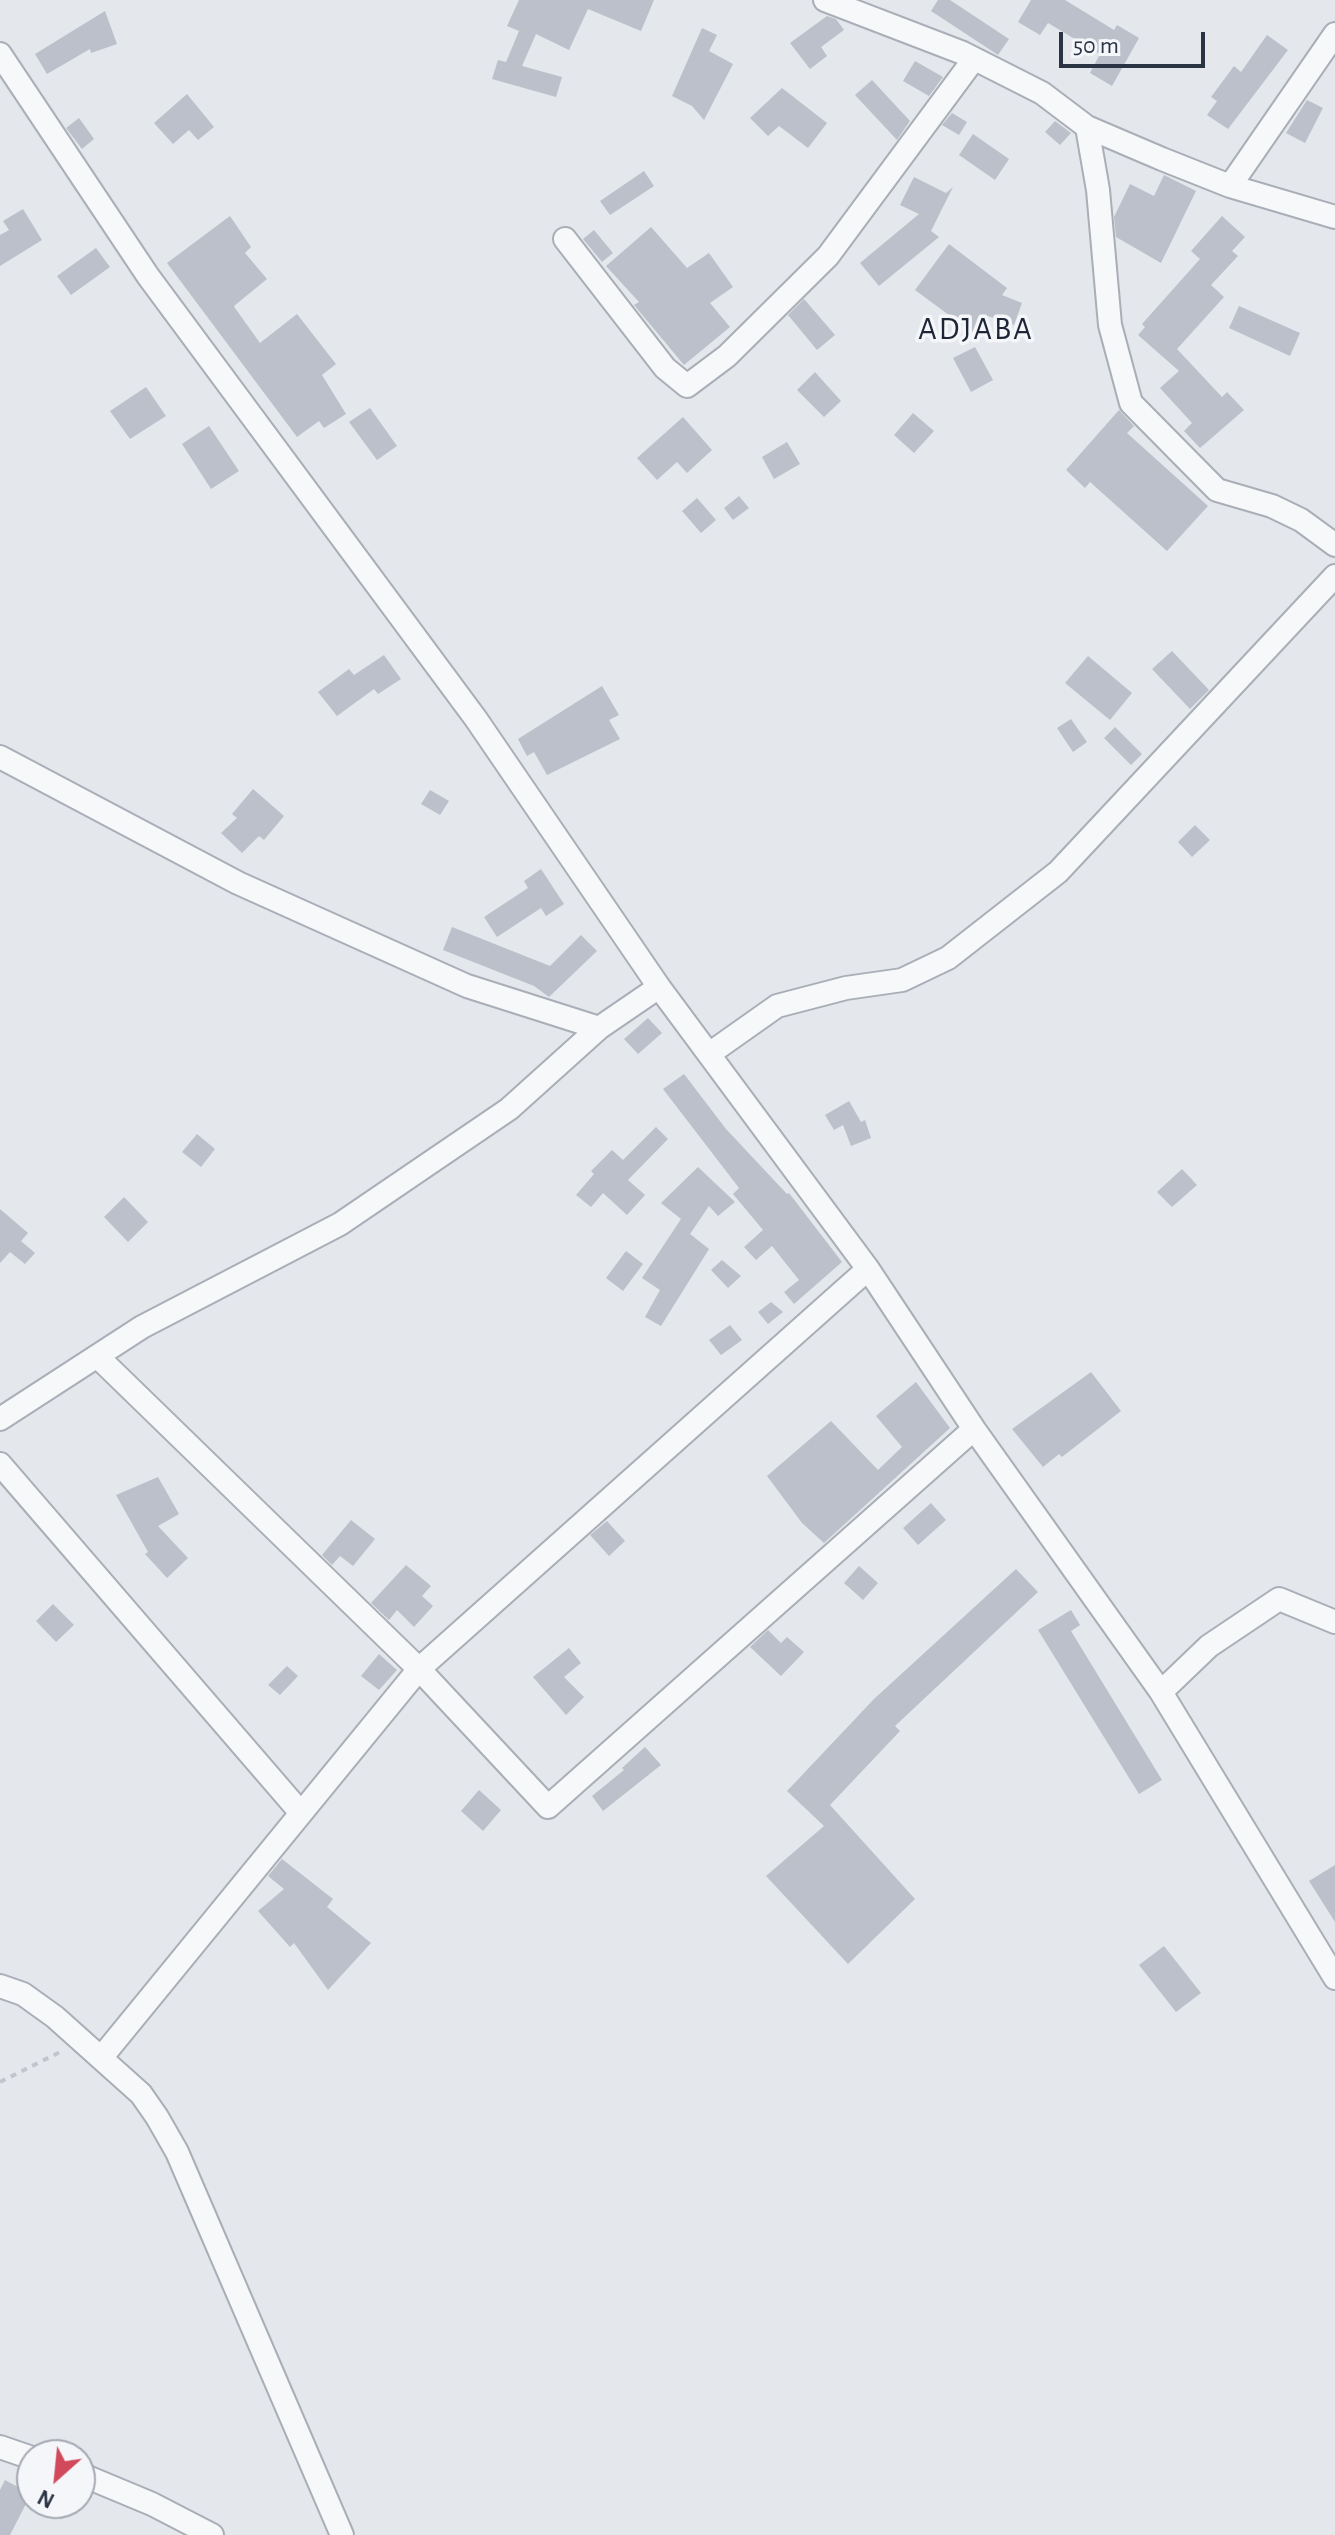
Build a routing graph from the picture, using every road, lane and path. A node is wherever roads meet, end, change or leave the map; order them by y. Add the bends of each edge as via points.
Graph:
1 (825, 0) edge
2 (1335, 34) edge
3 (0, 54) edge
4 (974, 59) junction
5 (1087, 127) junction
6 (1230, 186) junction
7 (1335, 217) edge
8 (565, 239) dead end
9 (1335, 545) edge
10 (1335, 576) edge
11 (0, 757) edge
12 (659, 987) junction
13 (599, 1028) junction
14 (709, 1054) junction
15 (868, 1269) junction
16 (99, 1358) junction
17 (0, 1419) edge
18 (974, 1429) junction
19 (0, 1464) edge
20 (1335, 1622) edge
21 (419, 1669) junction
22 (1161, 1692) junction
23 (301, 1813) junction
24 (1335, 1978) edge
25 (0, 1986) edge
26 (80, 2041) junction
27 (101, 2058) junction
28 (0, 2082) edge
29 (96, 2481) edge
30 (212, 2535) edge
31 (342, 2535) edge

1 - 4 street
2 - 6 street
3 - 12 street via 148,276 476,719
4 - 5 street via 1042,93
4 - 8 street via 828,256 727,356 687,386 665,368
5 - 6 street
5 - 9 street via 1110,325 1131,403 1217,490 1272,506
6 - 7 street
10 - 14 street via 1058,872 948,958 902,980 777,1006
11 - 13 street via 238,883 467,986
12 - 13 street
12 - 14 street
13 - 16 street via 509,1109 340,1224 142,1327
14 - 15 street
15 - 18 street
15 - 21 street
16 - 17 street
16 - 21 street
18 - 21 street via 548,1807
18 - 22 street
19 - 23 street
20 - 22 street via 1279,1599 1209,1646
21 - 23 street
22 - 24 street
23 - 27 street
25 - 26 street via 39,2004
26 - 27 street
26 - 28 path
27 - 31 street via 141,2094 177,2152
29 - 30 street

